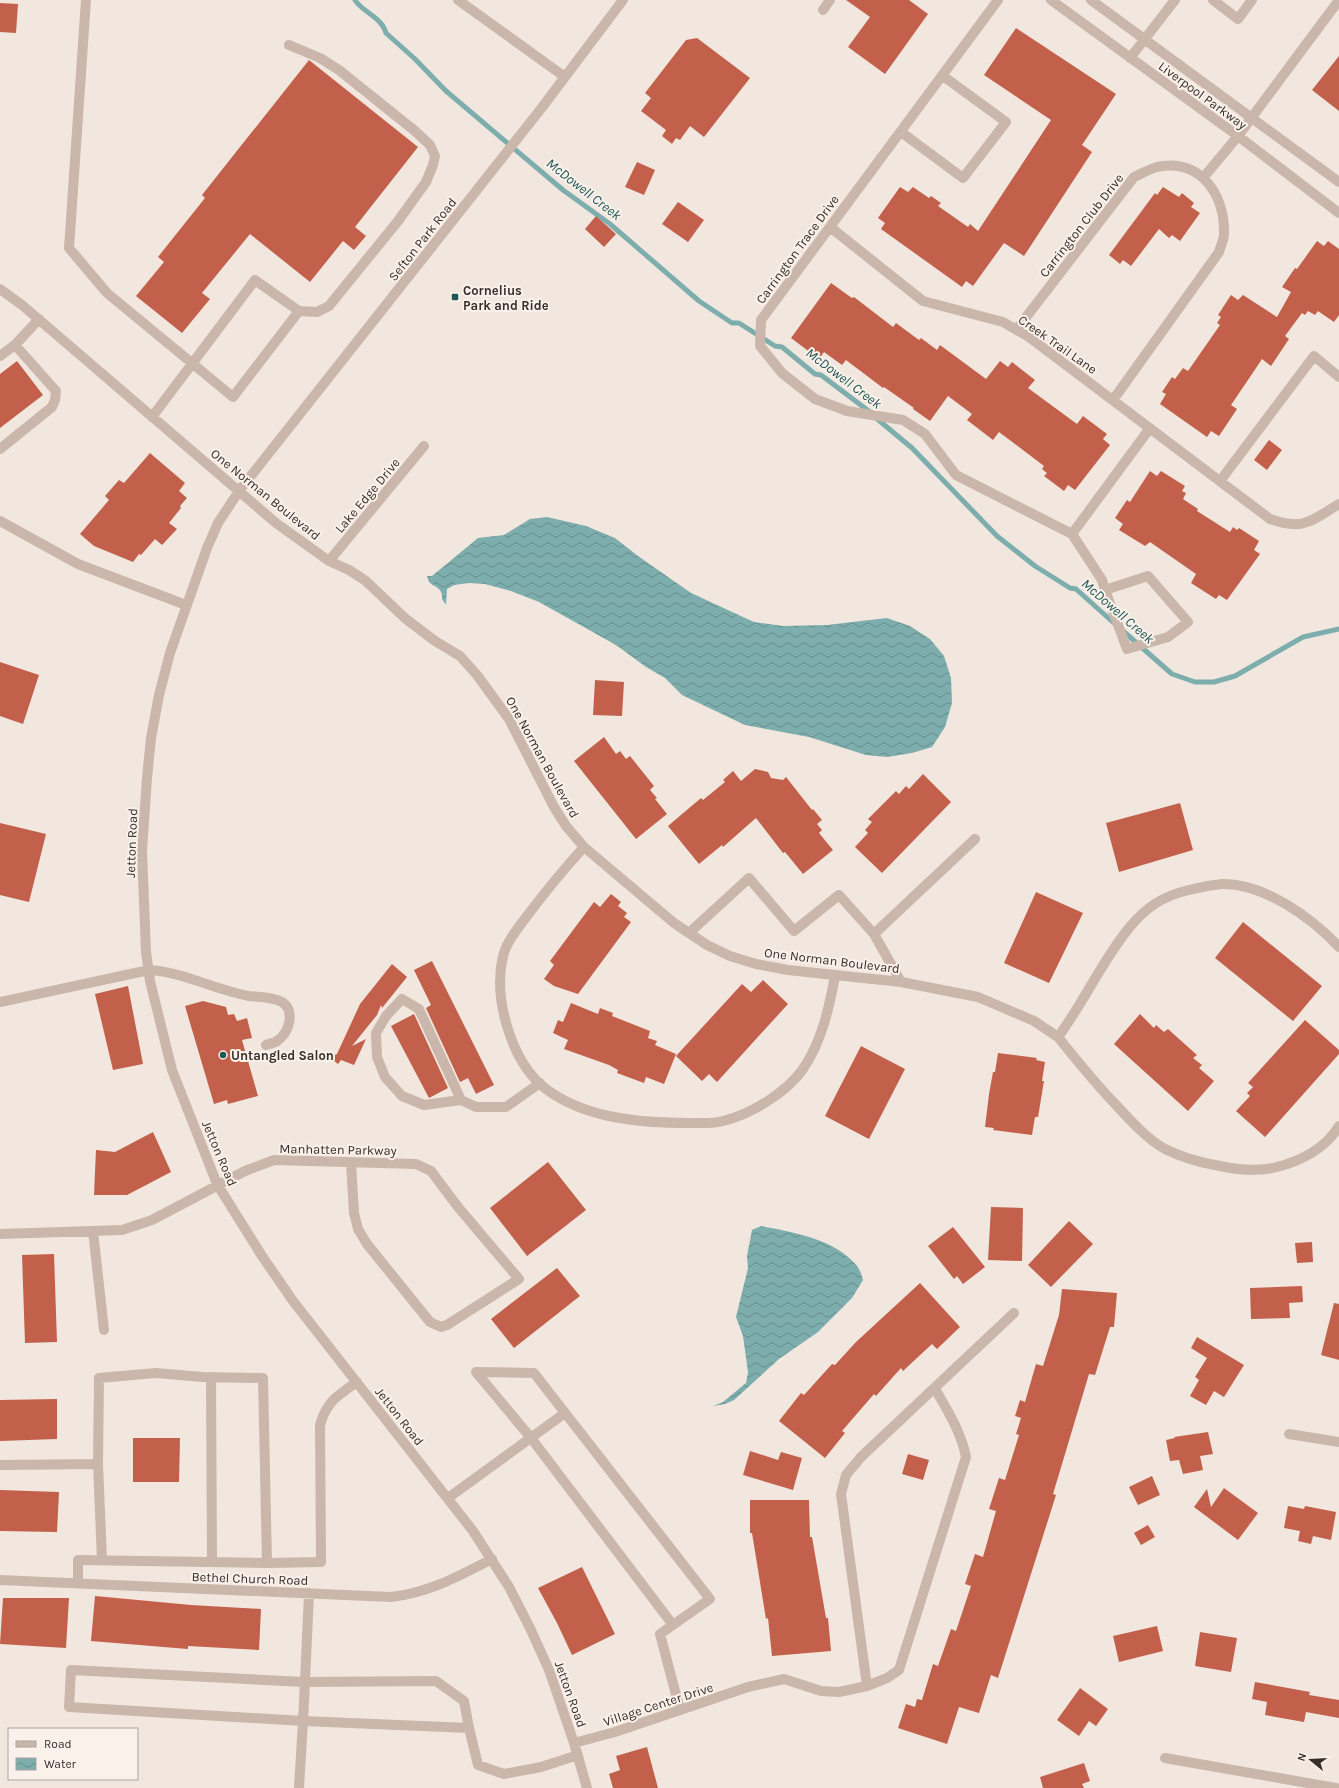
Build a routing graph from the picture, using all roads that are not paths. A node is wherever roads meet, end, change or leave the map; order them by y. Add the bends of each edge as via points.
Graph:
1 (86, 0) edge
2 (458, 0) edge
3 (622, 0) edge
4 (830, 0) edge
5 (998, 0) edge
6 (1051, 0) edge
7 (1091, 0) edge
8 (1175, 0) edge
9 (1213, 0) edge
10 (1252, 0) edge
11 (1339, 0) edge
12 (823, 10) dead end
13 (1145, 40) junction
14 (289, 45) dead end
15 (1130, 58) junction
16 (943, 76) junction
17 (564, 77) junction
18 (1252, 118) junction
19 (901, 132) junction
20 (1238, 136) junction
21 (1204, 178) junction
22 (1339, 182) edge
23 (1339, 213) edge
24 (830, 227) junction
25 (0, 289) edge
26 (300, 311) junction
27 (39, 319) junction
28 (1017, 329) junction
29 (15, 346) junction
30 (0, 356) edge
31 (193, 364) junction
32 (1339, 377) edge
33 (1113, 400) junction
34 (152, 417) junction
35 (1150, 428) junction
36 (424, 446) dead end
37 (0, 449) edge
38 (1220, 481) junction
39 (239, 491) junction
40 (1339, 504) edge
41 (0, 521) edge
42 (1072, 534) junction
43 (329, 560) junction
44 (1105, 590) junction
45 (186, 605) junction
46 (975, 840) dead end
47 (584, 847) junction
48 (689, 933) junction
49 (874, 934) junction
50 (1339, 947) edge
51 (149, 970) junction
52 (835, 976) junction
53 (901, 982) junction
54 (0, 1002) edge
55 (1058, 1037) junction
56 (266, 1045) dead end
57 (540, 1083) junction
58 (461, 1100) junction
59 (1339, 1126) edge
60 (351, 1163) junction
61 (217, 1184) junction
62 (93, 1231) junction
63 (0, 1234) edge
64 (1014, 1313) dead end
65 (104, 1330) dead end
66 (211, 1377) junction
67 (357, 1382) junction
68 (935, 1389) junction
69 (565, 1413) junction
70 (1289, 1434) dead end
71 (531, 1438) junction
72 (1339, 1442) edge
73 (0, 1464) edge
74 (98, 1464) junction
75 (448, 1498) junction
76 (492, 1559) junction
77 (102, 1560) junction
78 (212, 1562) junction
79 (267, 1563) junction
80 (0, 1580) edge
81 (78, 1583) junction
82 (309, 1593) junction
83 (673, 1624) junction
84 (305, 1682) junction
85 (867, 1686) junction
86 (680, 1710) junction
87 (303, 1721) junction
88 (469, 1728) junction
89 (574, 1743) junction
90 (578, 1755) junction
91 (1165, 1758) dead end
92 (299, 1788) edge
93 (587, 1788) edge
94 (1336, 1788) edge

1 - 31 street via 69,248 107,293
2 - 17 street
3 - 17 street, Sefton Park Road
4 - 12 street
5 - 16 street, Carrington Trace Drive
6 - 15 street, Liverpool Parkway
7 - 13 street, Liverpool Parkway
8 - 13 street
9 - 10 street via 1238,19
11 - 18 street
13 - 15 street
13 - 18 street, Liverpool Parkway
14 - 26 street via 320,58 339,70 415,131 430,145 435,156 426,182 329,306 317,312
15 - 20 street, Liverpool Parkway
16 - 19 street, Carrington Trace Drive
16 - 19 street via 1006,122 963,178
17 - 39 street, Sefton Park Road via 361,339
18 - 20 street
18 - 22 street, Liverpool Parkway
19 - 24 street, Carrington Trace Drive
20 - 21 street
20 - 23 street, Liverpool Parkway
21 - 28 street, Carrington Club Drive via 1200,174 1177,166 1156,167 1134,177
21 - 33 street via 1221,206 1224,236 1219,252
24 - 28 street, Creek Trail Lane via 923,302 1003,322
24 - 42 street, Carrington Trace Drive via 761,320 760,346 782,373 815,399 847,411 903,420 925,434 956,475
25 - 27 street, One Norman Boulevard
26 - 31 street via 255,280
26 - 31 street via 233,397
27 - 29 street
27 - 34 street, One Norman Boulevard
28 - 33 street, Creek Trail Lane
29 - 30 street
29 - 37 street via 56,391 55,400 52,407
31 - 34 street
32 - 38 street via 1314,356
33 - 35 street, Creek Trail Lane
34 - 39 street, One Norman Boulevard
35 - 38 street, Creek Trail Lane
35 - 42 street
36 - 43 street, Lake Edge Drive
38 - 40 street, Creek Trail Lane via 1270,519 1285,525 1307,524
39 - 43 street, One Norman Boulevard via 276,523
39 - 45 street, Jetton Road via 218,523
41 - 45 street via 78,564
42 - 44 street, Carrington Trace Drive via 1102,580
43 - 47 street, One Norman Boulevard via 366,581 406,619 460,656 477,675 509,719 554,807
44 - 44 street, Carrington Trace Drive via 1127,649 1168,637 1188,622 1148,576
45 - 51 street, Jetton Road via 170,653 151,738 142,865
46 - 49 street
47 - 48 street, One Norman Boulevard
47 - 57 street via 550,886 514,934 504,954 499,977 506,1025 520,1055
48 - 49 street via 749,878 794,931 839,895
48 - 52 street, One Norman Boulevard via 730,956 756,964
49 - 53 street
50 - 55 street via 1308,919 1264,893 1223,884 1184,891 1164,898 1146,910 1129,928
51 - 54 street
51 - 56 street via 178,975 232,993 282,1002 289,1010 290,1020 286,1033 277,1041
51 - 61 street, Jetton Road via 172,1070
52 - 53 street, One Norman Boulevard
52 - 57 street via 820,1037 802,1070 781,1092 764,1104 722,1121 638,1121 590,1111 567,1102
53 - 55 street, One Norman Boulevard via 978,997 1034,1020
55 - 59 street, One Norman Boulevard via 1131,1121 1165,1148 1186,1157 1239,1170 1265,1170 1305,1157 1321,1146
57 - 58 street via 506,1106 476,1107
58 - 58 street via 419,1009 402,999 386,1016 376,1034 377,1057 385,1077 402,1096 424,1105
60 - 60 street, Manhatten Parkway via 416,1164 431,1171 519,1279 447,1325 442,1327 430,1322 367,1244 358,1229 354,1213
60 - 61 street, Manhatten Parkway via 274,1160 245,1170
61 - 62 street, Manhatten Parkway via 137,1226 122,1230
61 - 67 street, Jetton Road via 293,1301
62 - 63 street, Manhatten Parkway
62 - 65 street
64 - 68 street
66 - 74 street via 156,1373 99,1378
66 - 78 street
66 - 79 street via 262,1378
67 - 75 street, Jetton Road
67 - 79 street via 335,1398 324,1410 320,1425 321,1562
68 - 85 street, Village Center Drive via 957,1429 966,1457 899,1670
68 - 85 street via 861,1457 846,1475 841,1494
69 - 71 street
69 - 71 street via 534,1373 476,1372
69 - 83 street via 710,1599
70 - 72 street
71 - 75 street
71 - 83 street
73 - 74 street
74 - 77 street
75 - 76 street, Jetton Road
76 - 82 street, Bethel Church Road via 435,1588 404,1596
76 - 89 street, Jetton Road via 530,1628 549,1670
77 - 78 street
77 - 81 street via 78,1560
78 - 79 street
80 - 81 street, Bethel Church Road
81 - 82 street, Bethel Church Road
82 - 84 street
83 - 86 street via 660,1634
84 - 87 street
84 - 87 street via 72,1670 69,1707
84 - 88 street via 436,1681 464,1701
85 - 86 street, Village Center Drive via 839,1692 821,1691 784,1679 748,1687
86 - 89 street, Village Center Drive
87 - 88 street
87 - 92 street
88 - 90 street via 478,1765 504,1774 541,1767
89 - 90 street, Jetton Road
90 - 93 street, Jetton Road
91 - 94 street

